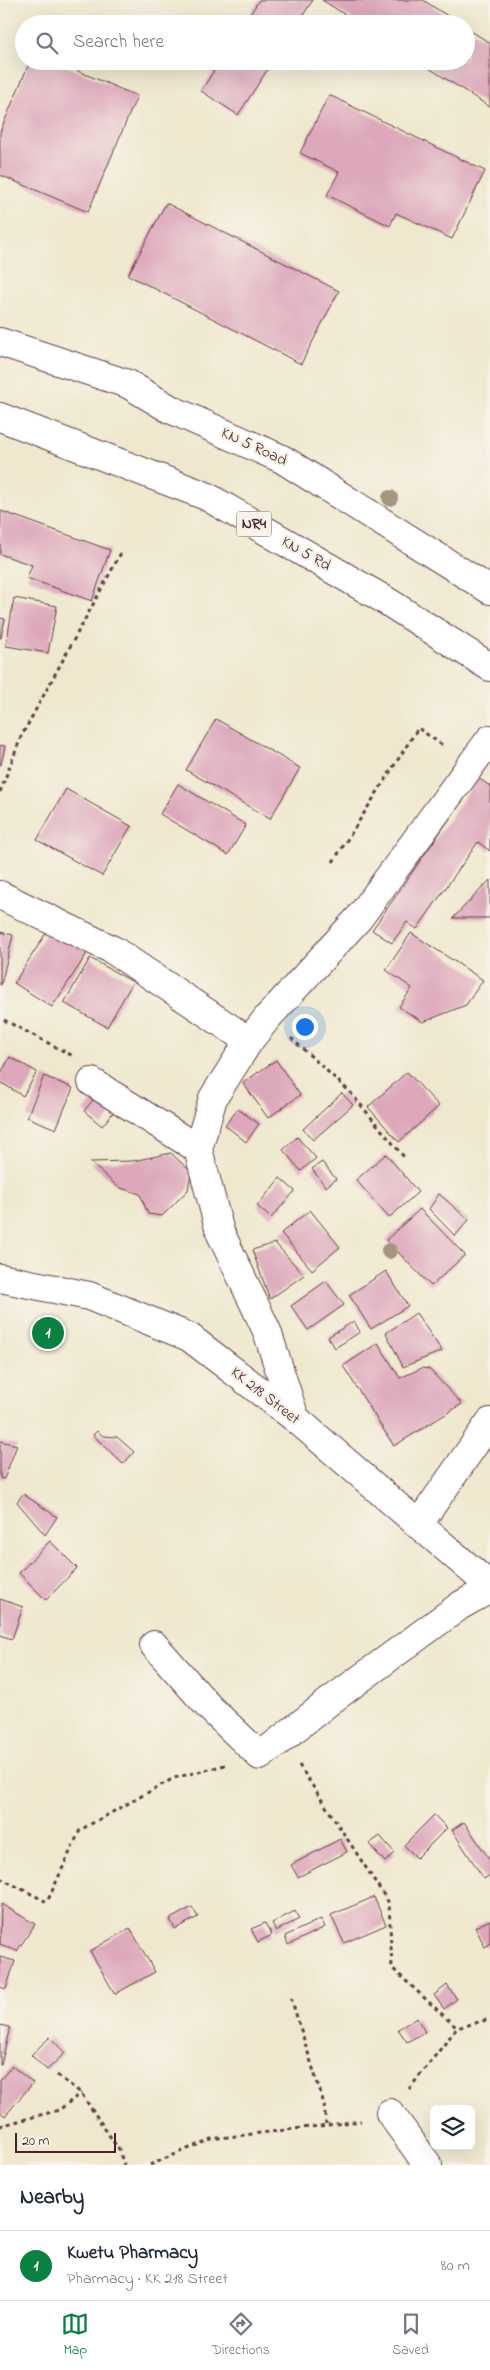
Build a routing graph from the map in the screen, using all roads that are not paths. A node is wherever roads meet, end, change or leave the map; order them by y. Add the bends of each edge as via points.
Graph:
1 (0, 342) edge
2 (0, 417) edge
3 (490, 590) edge
4 (490, 667) edge
5 (490, 739) edge
6 (0, 895) edge
7 (248, 1041) junction
8 (92, 1082) road end
9 (198, 1149) junction
10 (0, 1278) edge
11 (295, 1418) junction
12 (490, 1422) edge
13 (418, 1525) junction
14 (490, 1588) edge
15 (154, 1645) dead end
16 (390, 2114) road end
17 (428, 2165) edge

1 - 3 main road, KN 5 Road via 128,384 170,409 282,459
2 - 4 main road, KN 5 Rd / NR4 via 206,496 385,600
5 - 7 main road via 359,918
6 - 7 main road via 113,950
7 - 9 main road via 213,1098
8 - 9 main road
9 - 11 main road via 220,1232 266,1331
10 - 11 main road, KK 218 Street via 89,1296 189,1337
11 - 13 main road, KK 218 Street
12 - 13 main road
13 - 14 main road, KK 218 Street
14 - 15 main road via 454,1611 260,1756 208,1707
16 - 17 main road

